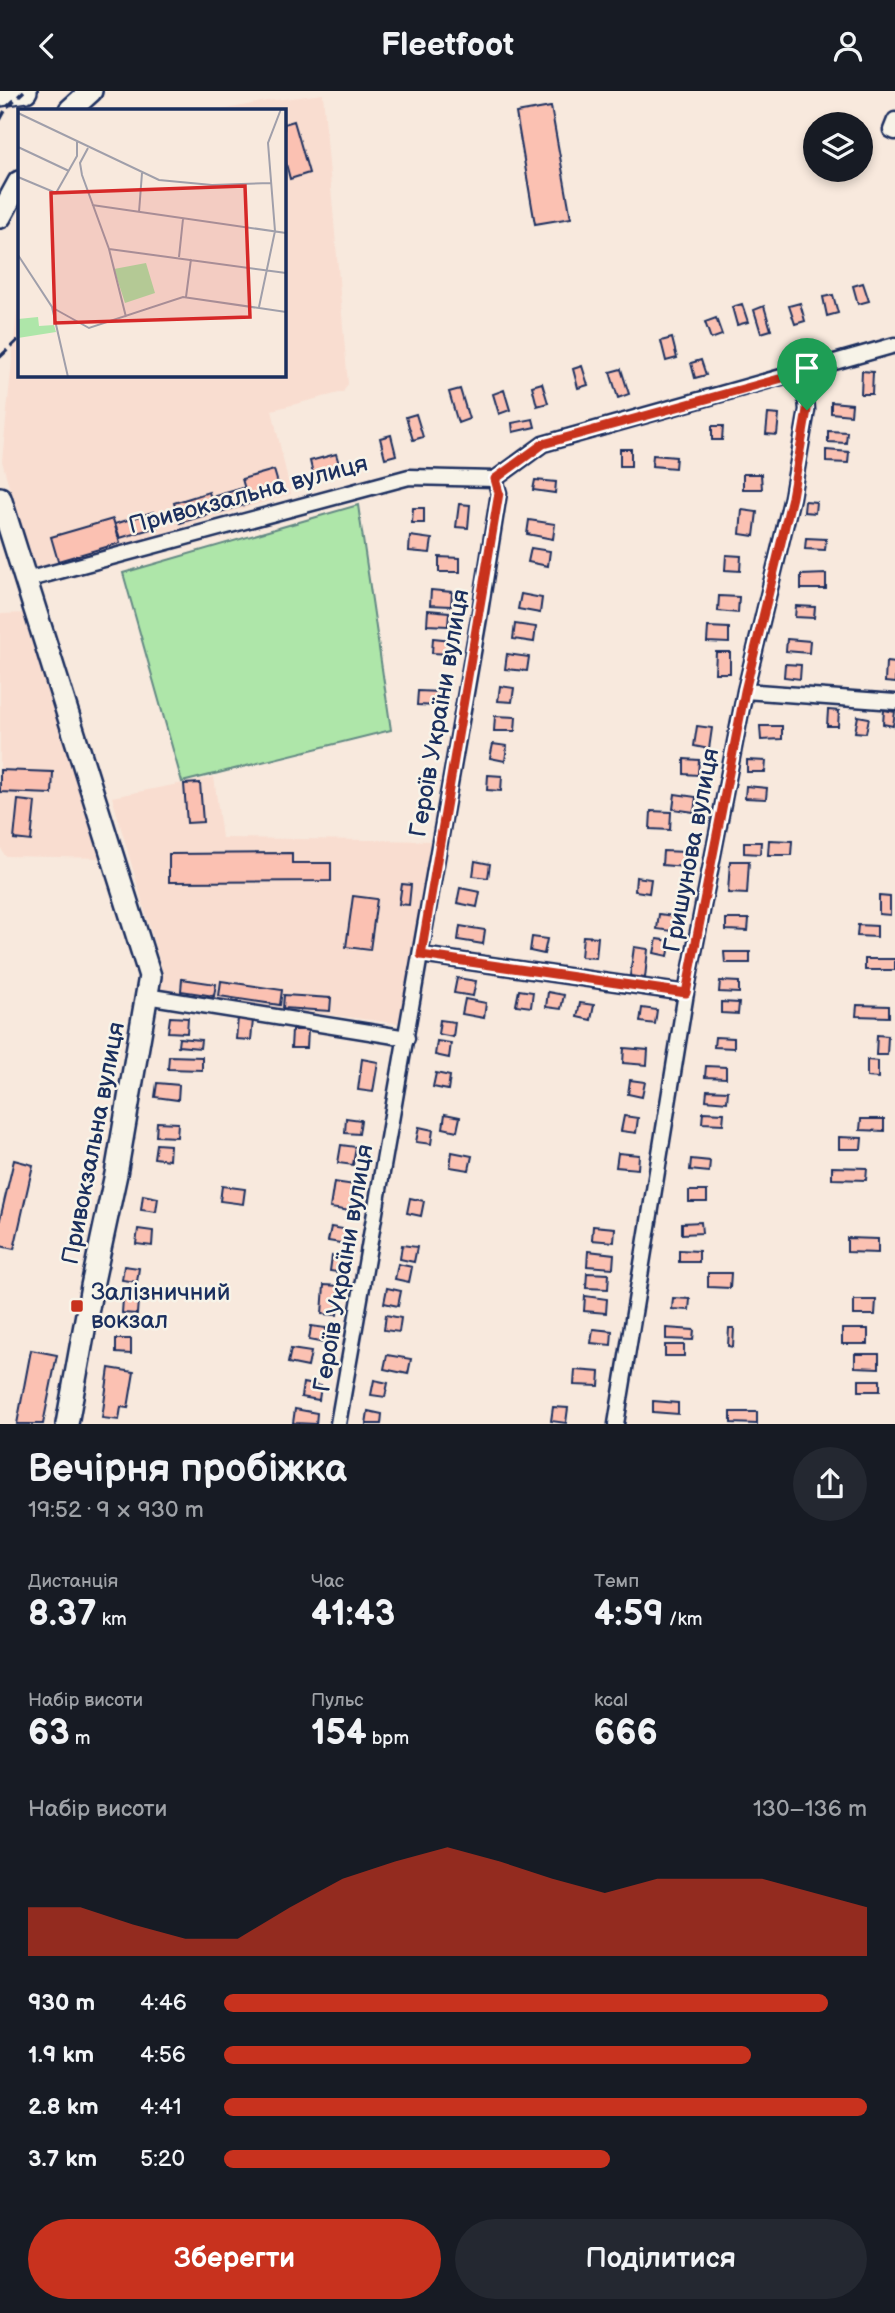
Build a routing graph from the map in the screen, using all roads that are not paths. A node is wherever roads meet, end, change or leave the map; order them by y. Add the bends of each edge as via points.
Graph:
1 (26, 91) edge
2 (91, 91) edge
3 (0, 95) edge
4 (71, 109) edge
5 (18, 184) edge
6 (0, 217) edge
7 (895, 345) edge
8 (804, 372) junction
9 (495, 479) junction
10 (0, 498) edge
11 (26, 580) junction
12 (745, 691) junction
13 (895, 702) edge
14 (421, 955) junction
15 (686, 993) junction
16 (146, 996) junction
17 (407, 1038) junction
18 (67, 1424) edge
19 (338, 1424) edge
20 (616, 1424) edge

1 - 3 street
2 - 4 street
5 - 6 street
7 - 8 street
8 - 9 street via 543,444
8 - 12 street, Гришунова вулиця via 807,410 792,497
9 - 11 street, Привокзальна вулиця via 409,477
9 - 14 street, Героїв України вулиця via 499,493
10 - 11 street
11 - 16 street, Привокзальна вулиця via 150,976
12 - 13 street
12 - 15 street, Гришунова вулиця
14 - 15 street
14 - 17 street, Героїв України вулиця
15 - 20 street, Гришунова вулиця
16 - 17 street, Привокзальна вулиця
16 - 18 street, Привокзальна вулиця
17 - 19 street, Героїв України вулиця

